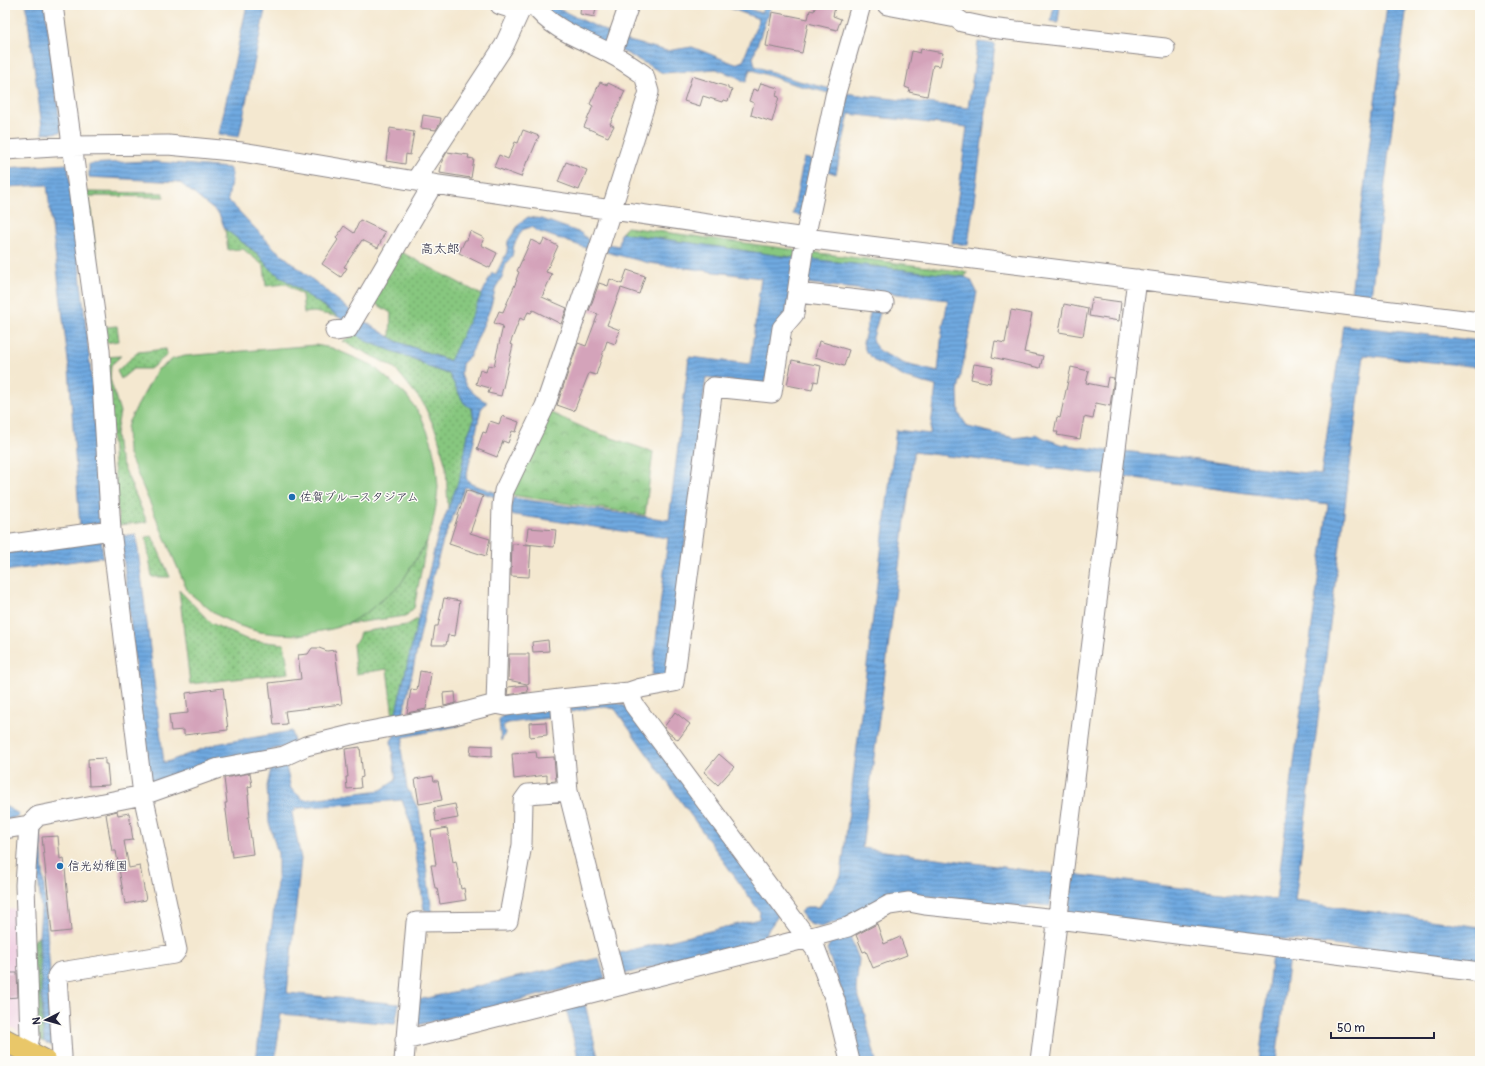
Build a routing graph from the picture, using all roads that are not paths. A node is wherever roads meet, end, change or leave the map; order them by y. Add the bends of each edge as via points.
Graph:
1 (53, 5) edge
2 (500, 5) edge
3 (629, 5) edge
4 (861, 5) edge
5 (887, 5) edge
6 (527, 7) edge
7 (615, 47) junction
8 (1165, 48) dead end
9 (71, 146) junction
10 (5, 150) edge
11 (424, 182) junction
12 (610, 211) junction
13 (805, 238) junction
14 (1137, 279) junction
15 (798, 293) junction
16 (884, 303) dead end
17 (1480, 322) edge
18 (347, 324) dead end
19 (111, 530) junction
20 (5, 545) edge
21 (629, 692) junction
22 (560, 699) junction
23 (496, 704) junction
24 (568, 791) junction
25 (143, 795) junction
26 (29, 825) junction
27 (5, 829) edge
28 (1057, 919) junction
29 (808, 938) junction
30 (1480, 972) edge
31 (618, 986) junction
32 (5, 1040) edge
33 (405, 1040) junction
34 (44, 1059) edge
35 (404, 1061) edge
36 (850, 1061) edge
37 (1040, 1061) edge

1 - 9 street
2 - 6 street
3 - 7 street
4 - 13 street via 835,96
5 - 8 street via 956,18 962,22 990,28
6 - 7 street via 542,15 560,30
6 - 11 street
7 - 12 street via 644,75 649,92
9 - 10 street
9 - 11 street via 168,145 214,148
9 - 19 street via 100,350
11 - 12 street
11 - 18 street
12 - 13 street
12 - 23 street via 545,406 504,491
13 - 14 street
13 - 15 street
14 - 17 street
14 - 28 street
15 - 16 street
15 - 21 street via 794,314 782,328 772,392 713,387 674,682
19 - 20 street
19 - 25 street
21 - 22 street
21 - 29 street via 634,705
22 - 23 street via 506,706
22 - 24 street
23 - 25 street via 306,746 284,756 219,768
24 - 31 street
24 - 33 street via 528,794 524,801 522,845 508,921 416,922
25 - 26 street via 38,816
25 - 34 street via 177,950 174,954 60,972 57,976 62,1056
26 - 27 street
26 - 34 street via 25,885 30,1036
28 - 29 street via 909,902 888,905 848,927
28 - 30 street
28 - 37 street
29 - 31 street
29 - 36 street via 816,950 832,993
31 - 33 street
32 - 34 main road
33 - 35 street

